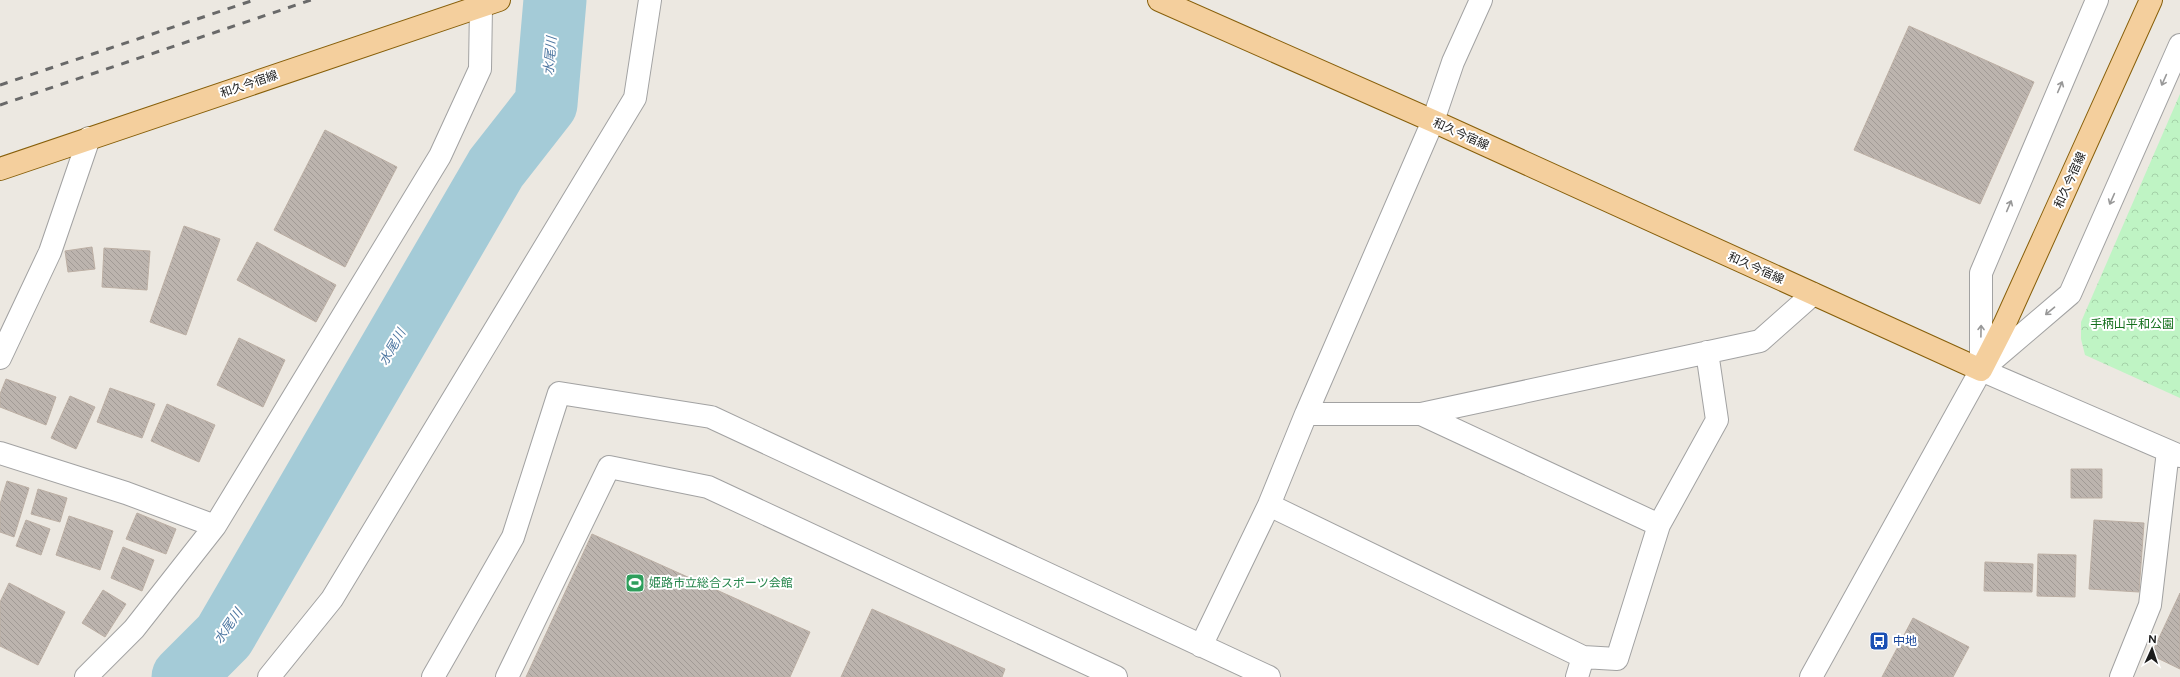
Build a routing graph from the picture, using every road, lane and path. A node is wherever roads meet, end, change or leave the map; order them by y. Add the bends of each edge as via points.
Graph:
1 (650, 0) edge
2 (1159, 0) edge
3 (1481, 0) edge
4 (2097, 0) edge
5 (2151, 0) edge
6 (490, 3) edge
7 (2180, 45) edge
8 (1433, 121) junction
9 (89, 138) junction
10 (0, 169) edge
11 (1812, 294) junction
12 (1707, 352) junction
13 (0, 358) edge
14 (1981, 370) junction
15 (1306, 414) junction
16 (1421, 414) junction
17 (0, 453) edge
18 (2174, 453) edge
19 (1269, 505) junction
20 (215, 526) junction
21 (1659, 526) junction
22 (1201, 646) junction
23 (1580, 667) edge
24 (86, 677) edge
25 (269, 677) edge
26 (434, 677) edge
27 (507, 677) edge
28 (1116, 677) edge
29 (1270, 677) edge
30 (1811, 677) edge
31 (2121, 677) edge

1 - 25 street via 635,98 332,599
2 - 8 main road, 和久今宿線
3 - 8 street via 1453,62
14 -> 4 street via 1981,273
5 - 14 main road, 和久今宿線 via 2005,323
6 - 9 main road, 和久今宿線
6 - 20 street via 480,69 440,156
7 -> 14 street via 2070,294
8 - 11 main road, 和久今宿線
8 - 15 street
9 - 10 main road, 和久今宿線
9 - 13 street via 50,252
11 - 12 street via 1760,341
11 - 14 main road, 和久今宿線
12 - 16 street
12 - 21 street via 1717,420
14 - 18 street
14 - 30 street
15 - 16 street
15 - 19 street
16 - 21 street
17 - 20 street via 126,493
18 - 31 street via 2150,605
19 - 22 street
19 - 23 street
20 - 24 street via 134,629
21 - 23 street via 1617,659
22 - 26 street via 711,417 559,393 513,537
22 - 29 street
27 - 28 street via 609,467 708,487

